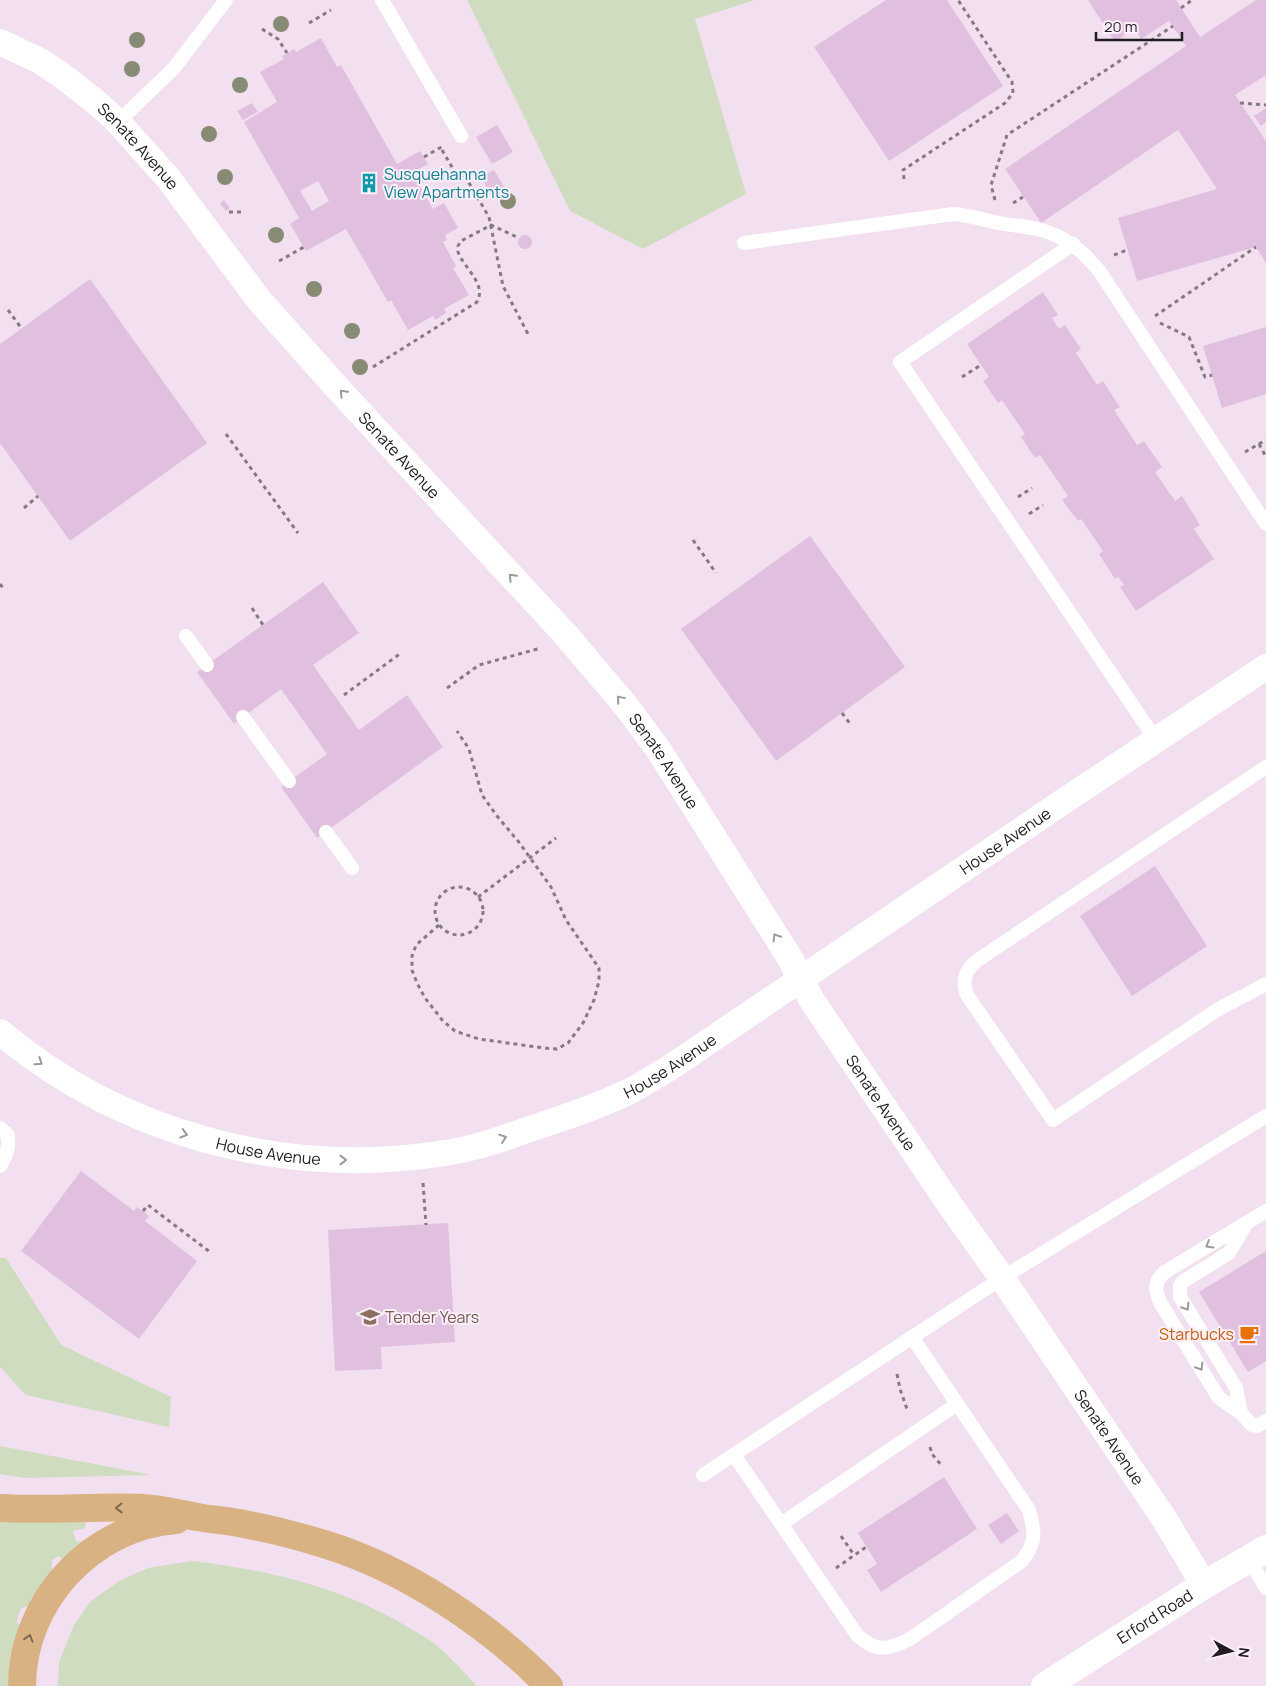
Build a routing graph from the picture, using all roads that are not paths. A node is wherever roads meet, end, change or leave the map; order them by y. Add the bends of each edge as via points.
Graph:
1 (226, 0) edge
2 (382, 0) edge
3 (0, 42) edge
4 (118, 122) junction
5 (461, 136) dead end
6 (744, 243) dead end
7 (1073, 244) junction
8 (1266, 524) edge
9 (186, 636) dead end
10 (207, 665) dead end
11 (1266, 667) edge
12 (243, 717) dead end
13 (1156, 740) junction
14 (1266, 767) edge
15 (290, 781) dead end
16 (326, 832) dead end
17 (352, 868) dead end
18 (800, 979) junction
19 (1266, 984) edge
20 (0, 1033) edge
21 (1266, 1116) edge
22 (0, 1128) edge
23 (0, 1166) edge
24 (1266, 1211) edge
25 (1248, 1222) junction
26 (1002, 1278) junction
27 (912, 1338) junction
28 (957, 1404) junction
29 (1240, 1413) junction
30 (1266, 1422) edge
31 (734, 1455) junction
32 (703, 1476) dead end
33 (0, 1508) edge
34 (202, 1518) junction
35 (781, 1524) junction
36 (1257, 1554) edge
37 (1204, 1585) junction
38 (1266, 1588) edge
39 (22, 1686) edge
40 (549, 1686) edge
41 (1045, 1686) edge

1 - 4 lane via 174,68
2 - 5 lane
3 - 4 street, Senate Avenue via 60,74
18 -> 4 street, Senate Avenue via 664,757 626,706 565,634 259,300 168,178
6 - 7 lane via 966,214 1041,230
7 - 8 lane via 1100,272
7 - 13 lane via 900,362
9 - 10 lane
11 - 13 street, House Avenue
12 - 15 lane
13 - 18 street, House Avenue
14 - 19 lane via 978,960 966,972 964,987 1053,1120 1217,1010
16 - 17 lane
20 -> 18 street, House Avenue via 62,1077 123,1110 175,1132 226,1146 287,1157 384,1160 440,1154 486,1144 629,1092
18 - 26 street, Senate Avenue
21 - 26 lane
22 - 23 lane via 8,1134 9,1146
24 - 25 lane
25 -> 29 lane via 1229,1253 1182,1282 1179,1291 1236,1388
25 -> 29 lane via 1165,1272 1156,1284 1161,1304 1219,1398
26 - 27 lane
26 - 37 street, Senate Avenue via 1165,1520
27 - 28 lane
27 - 31 lane
28 - 35 lane
28 - 35 lane via 1029,1510 1034,1530 1031,1549 1022,1561 918,1633 883,1649 865,1643
29 - 30 lane via 1252,1425
31 - 32 lane
31 - 35 lane
34 -> 33 main road via 143,1508
39 -> 34 main road via 25,1650 44,1603 60,1580 84,1557 138,1528 168,1520
34 - 40 main road via 284,1532 327,1545 412,1582 498,1641
36 - 37 street, Erford Road
36 - 38 lane
37 - 41 street, Erford Road

